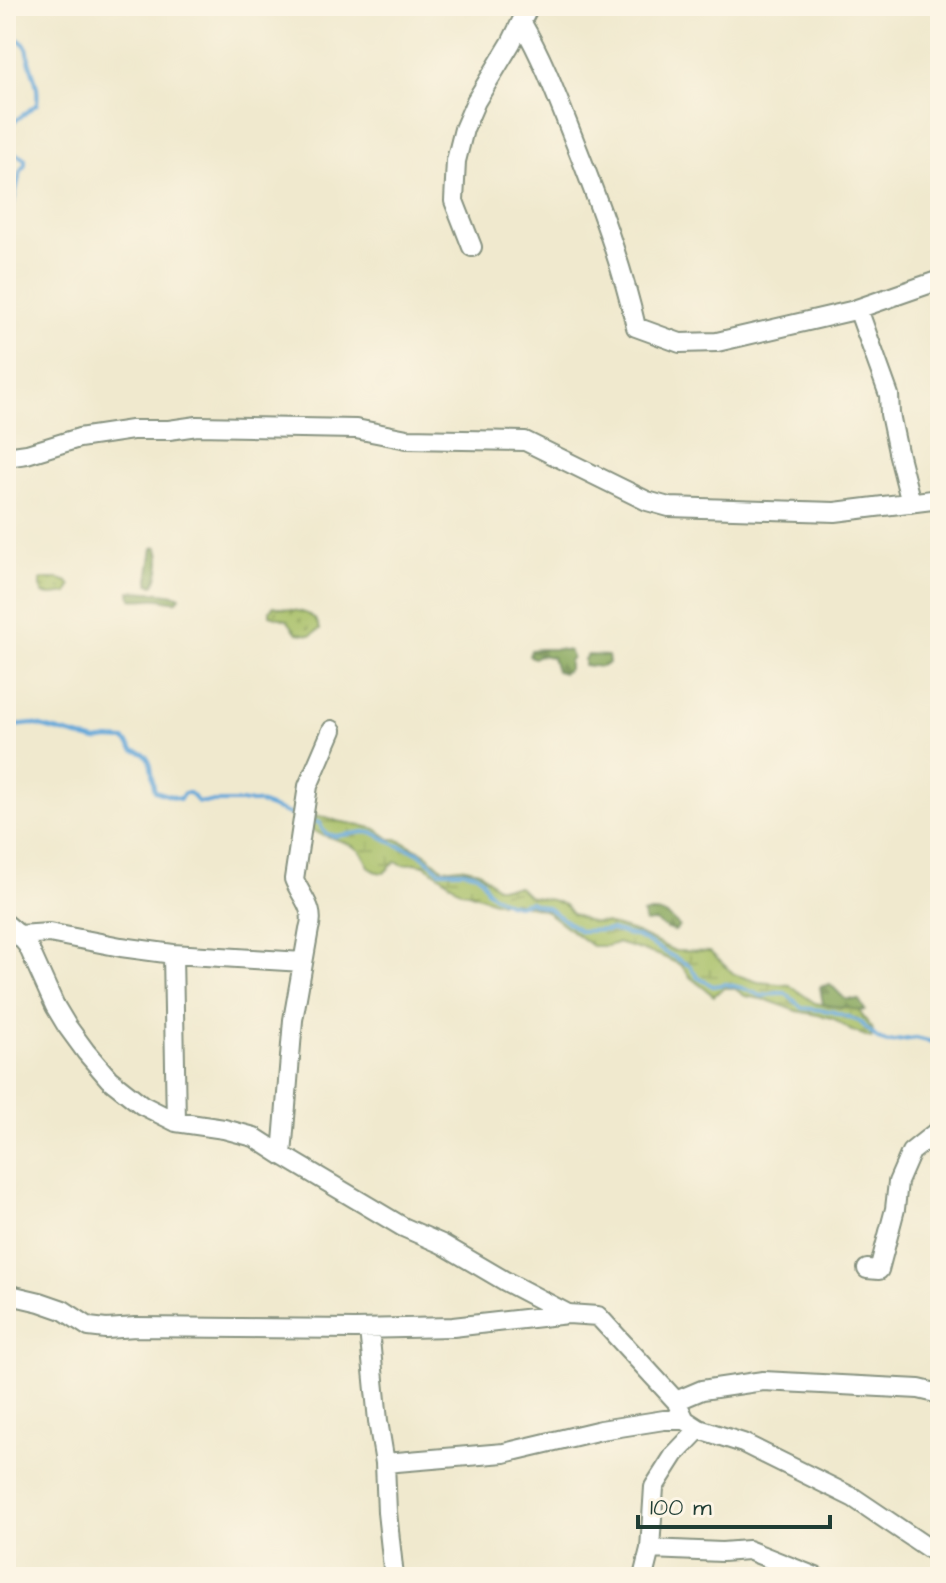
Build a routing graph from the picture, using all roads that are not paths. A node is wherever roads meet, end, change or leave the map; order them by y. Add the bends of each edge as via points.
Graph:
1 (525, 15) edge
2 (472, 247) dead end
3 (940, 280) edge
4 (858, 309) junction
5 (6, 457) edge
6 (940, 499) edge
7 (911, 503) junction
8 (332, 730) dead end
9 (12, 929) edge
10 (173, 954) junction
11 (303, 962) junction
12 (176, 1122) junction
13 (940, 1129) edge
14 (282, 1155) junction
15 (867, 1269) dead end
16 (6, 1294) edge
17 (568, 1314) junction
18 (369, 1329) junction
19 (940, 1394) edge
20 (676, 1401) junction
21 (692, 1425) junction
22 (385, 1463) junction
23 (650, 1549) junction
24 (940, 1556) edge
25 (394, 1577) edge
26 (643, 1577) edge
27 (816, 1577) edge

1 - 2 street via 476,101 456,161 454,201
1 - 4 street via 619,258 636,327 680,343 717,342
3 - 4 street
4 - 7 street via 889,395
5 - 7 street via 132,430 356,429 407,439 525,441 669,507 835,512
6 - 7 street
8 - 11 street via 308,786 294,879 312,919
9 - 10 street
9 - 12 street via 28,946 55,1006 86,1052 142,1105
10 - 11 street
10 - 12 street
11 - 14 street
12 - 14 street via 254,1137
13 - 15 street via 911,1152 898,1182 879,1270
14 - 17 street via 403,1227
16 - 18 street via 106,1329
17 - 18 street via 453,1327
17 - 20 street via 598,1316
18 - 22 street
19 - 20 street via 763,1381 702,1390
20 - 21 street
21 - 22 street via 664,1420 504,1453
21 - 23 street via 654,1487
21 - 24 street via 743,1443 854,1498
22 - 25 street
23 - 26 street
23 - 27 street via 748,1550

